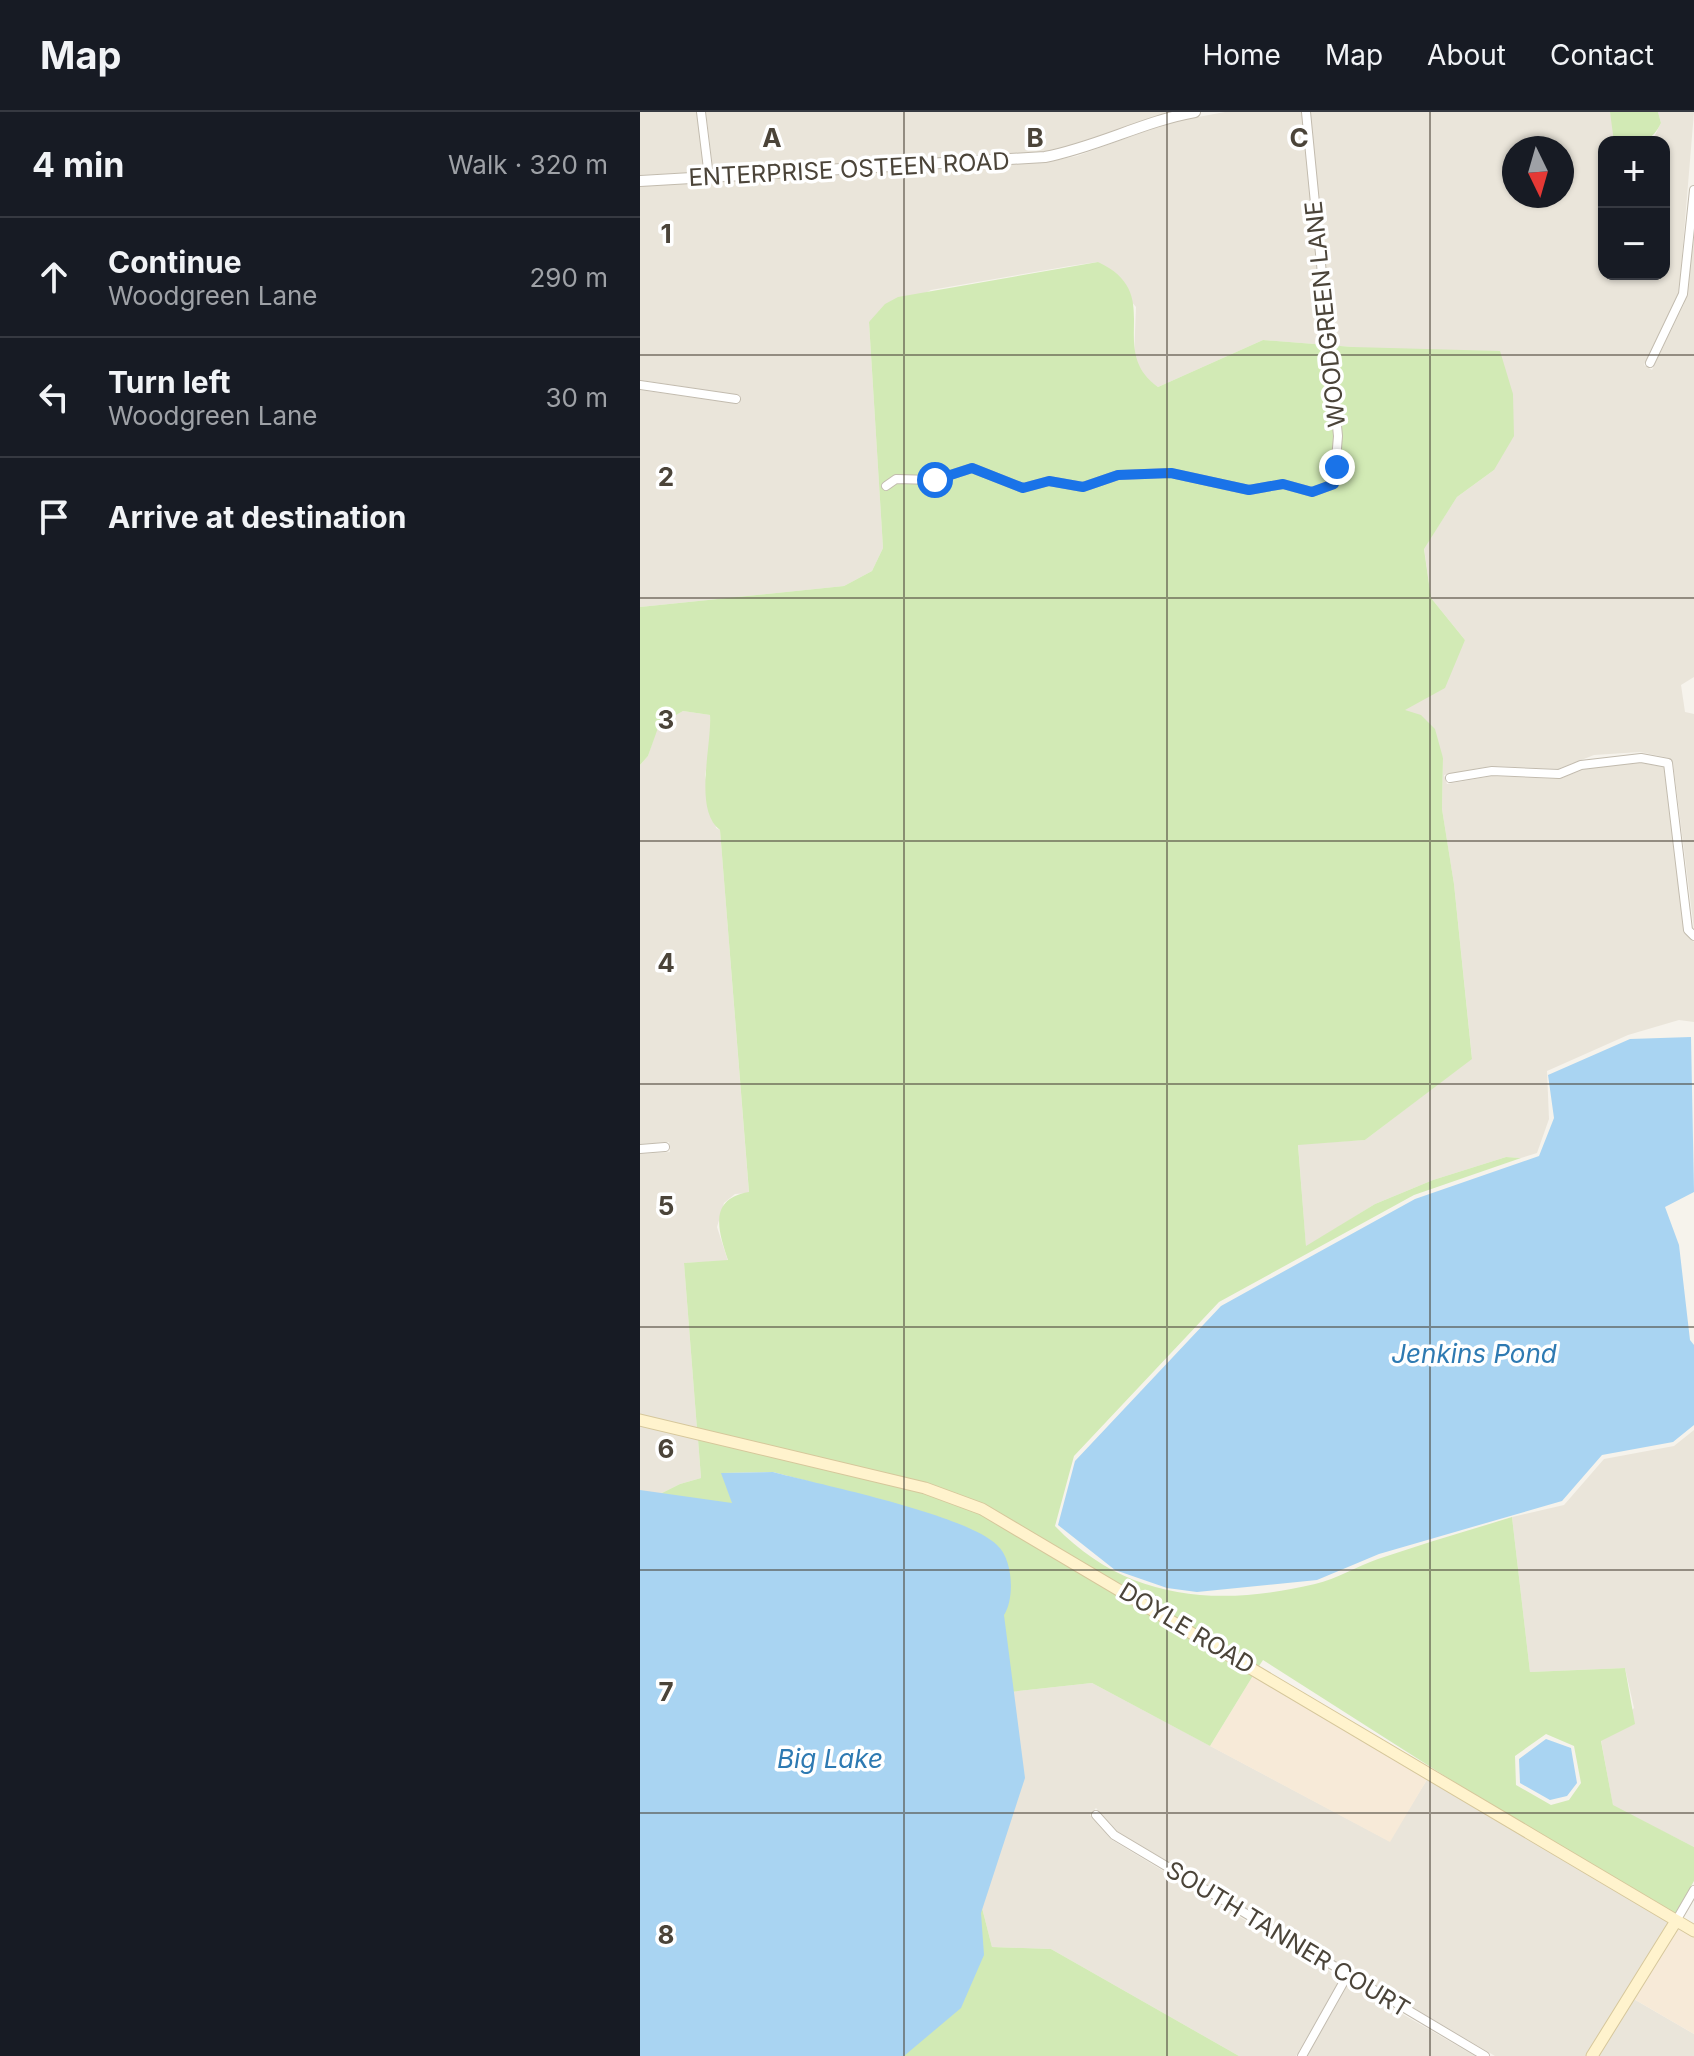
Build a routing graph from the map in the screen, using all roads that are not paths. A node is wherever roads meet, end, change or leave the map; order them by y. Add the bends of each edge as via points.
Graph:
1 (701, 112) edge
2 (1195, 112) edge
3 (1306, 112) edge
4 (709, 177) junction
5 (640, 181) edge
6 (1694, 190) edge
7 (1650, 363) dead end
8 (640, 385) edge
9 (736, 399) dead end
10 (886, 486) dead end
11 (1450, 778) dead end
12 (1694, 936) edge
13 (665, 1147) dead end
14 (640, 1149) edge
15 (640, 1420) edge
16 (1096, 1815) dead end
17 (1694, 1890) edge
18 (1676, 1921) junction
19 (1694, 1931) edge
20 (1347, 1976) junction
21 (1302, 2056) edge
22 (1485, 2056) edge
23 (1592, 2056) edge

1 - 4 street
2 - 4 street, ENTERPRISE OSTEEN ROAD via 1045,157
3 - 10 street, WOODGREEN LANE via 1338,436 1334,484 1312,492 1283,484 1249,490 1171,473 1118,475 1083,487 1049,481 1023,488 972,468 935,480 896,479
4 - 5 street, ENTERPRISE OSTEEN ROAD
6 - 7 street via 1683,294
8 - 9 street
11 - 12 street via 1492,771 1559,774 1581,765 1641,758 1668,763 1688,930
13 - 14 street
15 - 18 main road, DOYLE ROAD via 925,1488 982,1509
16 - 20 street, SOUTH TANNER COURT via 1114,1835
17 - 18 street
18 - 19 main road, DOYLE ROAD
18 - 23 main road
20 - 21 street
20 - 22 street, SOUTH TANNER COURT

